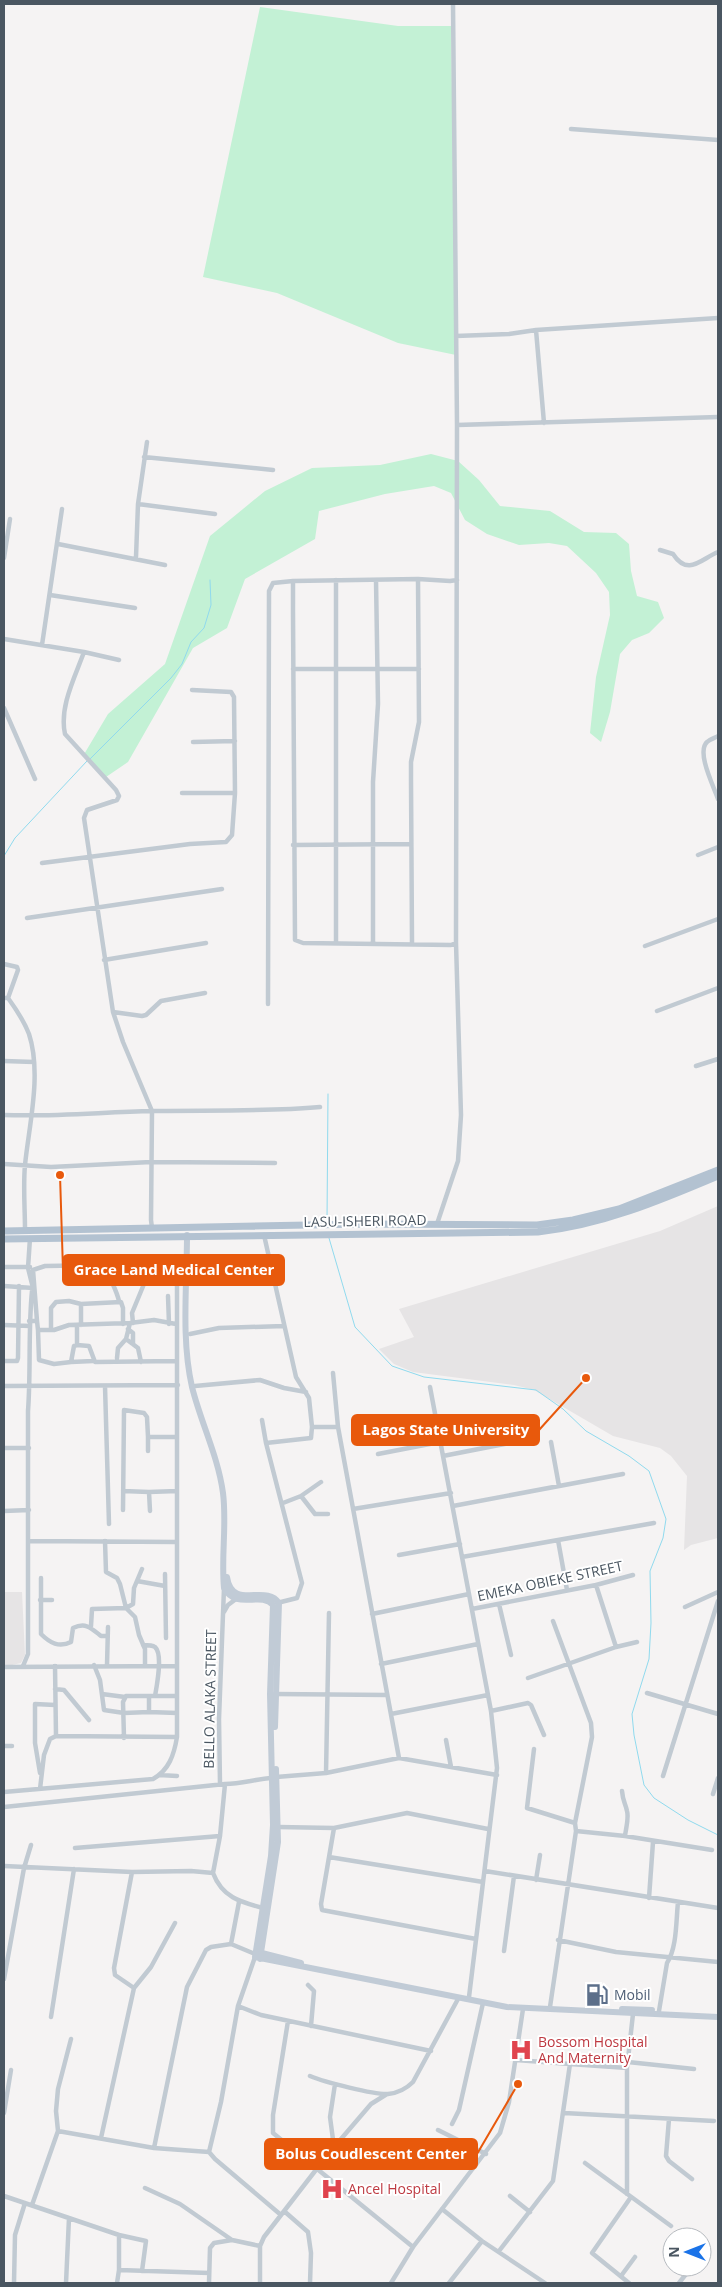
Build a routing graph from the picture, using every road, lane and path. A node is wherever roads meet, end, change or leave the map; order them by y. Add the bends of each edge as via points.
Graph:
1 (453, 4) edge
2 (571, 129) dead end
3 (718, 140) edge
4 (718, 318) edge
5 (536, 330) junction
6 (456, 336) junction
7 (718, 417) edge
8 (544, 423) junction
9 (457, 425) junction
10 (147, 442) dead end
11 (144, 456) junction
12 (273, 470) dead end
13 (138, 504) junction
14 (62, 509) dead end
15 (215, 514) dead end
16 (10, 519) dead end
17 (58, 544) junction
18 (660, 550) dead end
19 (718, 552) edge
20 (136, 557) junction
21 (4, 558) edge
22 (165, 565) dead end
23 (418, 579) junction
24 (336, 580) junction
25 (376, 580) junction
26 (457, 580) junction
27 (293, 581) junction
28 (50, 595) junction
29 (134, 608) dead end
30 (4, 639) edge
31 (42, 645) junction
32 (84, 652) junction
33 (119, 660) dead end
34 (293, 669) junction
35 (335, 669) junction
36 (377, 669) junction
37 (419, 669) junction
38 (192, 690) dead end
39 (4, 708) edge
40 (718, 736) edge
41 (235, 741) junction
42 (193, 742) dead end
43 (36, 779) dead end
44 (235, 793) junction
45 (182, 794) dead end
46 (718, 800) edge
47 (411, 844) junction
48 (293, 845) junction
49 (337, 845) junction
50 (374, 845) junction
51 (718, 847) edge
52 (698, 855) dead end
53 (90, 857) junction
54 (42, 863) dead end
55 (222, 889) dead end
56 (97, 908) junction
57 (27, 918) dead end
58 (718, 920) edge
59 (206, 943) dead end
60 (336, 943) junction
61 (373, 943) junction
62 (412, 943) junction
63 (456, 943) junction
64 (646, 946) dead end
65 (104, 960) junction
66 (4, 964) edge
67 (718, 988) edge
68 (205, 993) dead end
69 (6, 998) edge
70 (268, 1004) dead end
71 (658, 1011) dead end
72 (113, 1012) junction
73 (718, 1059) edge
74 (4, 1060) edge
75 (34, 1062) junction
76 (696, 1066) dead end
77 (320, 1107) dead end
78 (152, 1111) junction
79 (4, 1115) edge
80 (32, 1116) junction
81 (151, 1162) junction
82 (275, 1163) dead end
83 (4, 1164) edge
84 (25, 1166) junction
85 (718, 1170) edge
86 (718, 1176) edge
87 (437, 1224) junction
88 (152, 1228) junction
89 (25, 1230) junction
90 (4, 1231) edge
91 (264, 1234) junction
92 (189, 1235) junction
93 (30, 1238) junction
94 (4, 1239) edge
95 (145, 1265) junction
96 (106, 1266) junction
97 (4, 1267) edge
98 (44, 1267) junction
99 (28, 1268) junction
100 (4, 1286) edge
101 (18, 1286) junction
102 (33, 1288) junction
103 (168, 1296) dead end
104 (120, 1301) junction
105 (80, 1304) junction
106 (37, 1320) junction
107 (132, 1323) junction
108 (29, 1324) junction
109 (123, 1324) junction
110 (169, 1324) junction
111 (176, 1324) junction
112 (79, 1325) junction
113 (4, 1326) edge
114 (18, 1326) junction
115 (284, 1326) junction
116 (128, 1329) junction
117 (38, 1330) junction
118 (51, 1330) junction
119 (190, 1334) junction
120 (126, 1339) junction
121 (133, 1344) junction
122 (77, 1345) junction
123 (117, 1358) dead end
124 (4, 1361) edge
125 (93, 1361) junction
126 (176, 1361) junction
127 (70, 1362) junction
128 (141, 1362) junction
129 (333, 1374) dead end
130 (178, 1385) junction
131 (4, 1386) edge
132 (105, 1386) junction
133 (195, 1386) junction
134 (31, 1387) junction
135 (430, 1387) dead end
136 (306, 1392) junction
137 (262, 1420) dead end
138 (312, 1427) junction
139 (338, 1427) junction
140 (148, 1437) junction
141 (177, 1437) junction
142 (536, 1438) dead end
143 (440, 1442) junction
144 (551, 1442) dead end
145 (266, 1443) junction
146 (4, 1448) edge
147 (29, 1448) junction
148 (148, 1451) dead end
149 (378, 1454) dead end
150 (443, 1456) junction
151 (623, 1474) dead end
152 (321, 1482) dead end
153 (559, 1486) junction
154 (123, 1491) junction
155 (149, 1492) junction
156 (177, 1492) junction
157 (451, 1493) junction
158 (301, 1496) junction
159 (282, 1503) junction
160 (453, 1506) junction
161 (353, 1509) junction
162 (4, 1510) edge
163 (29, 1510) junction
164 (122, 1510) dead end
165 (150, 1511) dead end
166 (328, 1514) dead end
167 (654, 1522) dead end
168 (109, 1524) dead end
169 (558, 1540) junction
170 (29, 1541) junction
171 (105, 1541) junction
172 (177, 1542) junction
173 (460, 1544) junction
174 (400, 1555) dead end
175 (462, 1557) junction
176 (142, 1569) dead end
177 (165, 1574) dead end
178 (633, 1575) dead end
179 (41, 1578) dead end
180 (137, 1581) junction
181 (596, 1585) junction
182 (165, 1586) junction
183 (224, 1588) junction
184 (567, 1590) junction
185 (718, 1592) edge
186 (469, 1594) junction
187 (236, 1599) junction
188 (40, 1600) junction
189 (52, 1600) dead end
190 (718, 1601) edge
191 (178, 1602) junction
192 (166, 1603) junction
193 (276, 1604) junction
194 (499, 1604) junction
195 (685, 1607) dead end
196 (126, 1608) junction
197 (472, 1609) junction
198 (223, 1613) junction
199 (329, 1613) dead end
200 (372, 1614) junction
201 (29, 1620) junction
202 (40, 1620) junction
203 (553, 1621) dead end
204 (90, 1626) junction
205 (108, 1627) dead end
206 (107, 1636) junction
207 (166, 1638) dead end
208 (637, 1642) dead end
209 (478, 1644) junction
210 (144, 1645) junction
211 (616, 1647) junction
212 (28, 1654) junction
213 (511, 1655) dead end
214 (570, 1663) junction
215 (381, 1664) junction
216 (94, 1665) junction
217 (107, 1665) junction
218 (22, 1666) junction
219 (33, 1666) junction
220 (55, 1666) junction
221 (146, 1666) junction
222 (159, 1666) junction
223 (177, 1666) junction
224 (4, 1667) edge
225 (528, 1678) dead end
226 (54, 1689) junction
227 (647, 1693) dead end
228 (102, 1694) junction
229 (275, 1694) junction
230 (387, 1695) junction
231 (488, 1695) junction
232 (149, 1696) junction
233 (155, 1696) junction
234 (177, 1696) junction
235 (328, 1696) junction
236 (125, 1697) junction
237 (685, 1704) junction
238 (54, 1705) junction
239 (491, 1710) junction
240 (149, 1712) junction
241 (124, 1713) junction
242 (177, 1713) junction
243 (390, 1714) junction
244 (718, 1714) edge
245 (88, 1720) dead end
246 (544, 1735) dead end
247 (56, 1736) junction
248 (176, 1737) junction
249 (124, 1738) junction
250 (446, 1740) dead end
251 (4, 1746) edge
252 (12, 1746) dead end
253 (534, 1748) dead end
254 (399, 1758) junction
255 (451, 1767) junction
256 (326, 1773) junction
257 (159, 1775) junction
258 (496, 1775) junction
259 (177, 1776) dead end
260 (663, 1776) dead end
261 (41, 1777) junction
262 (274, 1777) junction
263 (718, 1778) edge
264 (222, 1784) junction
265 (40, 1789) junction
266 (622, 1791) dead end
267 (4, 1792) edge
268 (713, 1794) dead end
269 (4, 1807) edge
270 (575, 1824) junction
271 (278, 1827) junction
272 (334, 1828) junction
273 (488, 1829) junction
274 (576, 1831) junction
275 (220, 1836) junction
276 (625, 1836) junction
277 (653, 1842) junction
278 (31, 1845) dead end
279 (75, 1848) dead end
280 (712, 1850) dead end
281 (540, 1855) dead end
282 (329, 1857) junction
283 (4, 1866) edge
284 (24, 1868) junction
285 (74, 1869) junction
286 (485, 1871) junction
287 (132, 1872) junction
288 (214, 1873) junction
289 (514, 1876) junction
290 (536, 1880) junction
291 (482, 1882) junction
292 (568, 1884) junction
293 (649, 1898) junction
294 (239, 1902) junction
295 (678, 1902) junction
296 (263, 1908) junction
297 (718, 1908) edge
298 (175, 1923) dead end
299 (476, 1939) junction
300 (558, 1940) junction
301 (230, 1944) junction
302 (504, 1951) dead end
303 (257, 1955) junction
304 (671, 1958) junction
305 (718, 1962) edge
306 (4, 1979) edge
307 (308, 1985) dead end
308 (134, 1988) junction
309 (469, 1996) junction
310 (458, 1999) junction
311 (483, 2003) junction
312 (238, 2006) junction
313 (550, 2007) junction
314 (523, 2009) junction
315 (659, 2011) junction
316 (633, 2014) junction
317 (718, 2015) edge
318 (51, 2018) dead end
319 (288, 2021) junction
320 (311, 2026) junction
321 (71, 2039) dead end
322 (432, 2051) junction
323 (516, 2060) junction
324 (570, 2064) junction
325 (628, 2065) junction
326 (694, 2069) dead end
327 (11, 2070) dead end
328 (310, 2076) dead end
329 (335, 2084) junction
330 (387, 2094) junction
331 (4, 2113) edge
332 (564, 2113) junction
333 (628, 2116) junction
334 (669, 2119) junction
335 (714, 2121) dead end
336 (452, 2124) dead end
337 (58, 2130) junction
338 (438, 2130) dead end
339 (102, 2138) junction
340 (334, 2147) junction
341 (154, 2148) junction
342 (209, 2152) junction
343 (486, 2154) junction
344 (585, 2163) dead end
345 (318, 2169) junction
346 (692, 2178) dead end
347 (145, 2188) dead end
348 (629, 2195) junction
349 (4, 2196) edge
350 (510, 2196) dead end
351 (25, 2203) junction
352 (32, 2205) junction
353 (442, 2209) junction
354 (530, 2212) junction
355 (282, 2213) junction
356 (69, 2218) junction
357 (671, 2226) dead end
358 (119, 2235) junction
359 (232, 2240) junction
360 (482, 2241) junction
361 (260, 2246) junction
362 (413, 2247) junction
363 (500, 2251) junction
364 (635, 2257) dead end
365 (119, 2270) junction
366 (142, 2271) junction
367 (209, 2274) junction
368 (621, 2276) junction
369 (14, 2283) edge
370 (66, 2283) edge
371 (117, 2283) edge
372 (209, 2283) edge
373 (260, 2283) edge
374 (310, 2283) edge
375 (390, 2283) edge
376 (449, 2283) edge
377 (545, 2283) edge
378 (629, 2283) edge

1 - 6 street
2 - 3 street
4 - 5 street
5 - 6 street
5 - 8 street
6 - 9 street
7 - 8 street
8 - 9 street
9 - 26 street
10 - 11 street
11 - 12 street
11 - 13 street
13 - 15 street
13 - 20 street
14 - 17 street
16 - 21 street
17 - 20 street
17 - 28 street
18 - 19 street via 673,554 686,566 700,563
20 - 22 street
23 - 25 street
23 - 26 street
23 - 37 street
24 - 25 street
24 - 27 street
24 - 35 street
25 - 36 street
26 - 63 street
27 - 34 street
27 - 70 street via 274,583 269,591
28 - 29 street
28 - 31 street
30 - 31 street
31 - 32 street
32 - 33 street
32 - 53 street via 67,700 65,734 119,796 118,800 84,813
34 - 35 street
34 - 48 street
35 - 36 street
35 - 49 street
36 - 37 street
36 - 50 street
37 - 47 street via 418,734 410,780
38 - 41 street via 221,690 232,694
39 - 43 street
40 - 46 street via 707,742 703,750
41 - 42 street
41 - 44 street
44 - 45 street
44 - 53 street via 232,835 226,842
47 - 50 street
47 - 62 street
48 - 49 street
48 - 60 street via 295,940
49 - 50 street
49 - 60 street
50 - 61 street
51 - 52 street
53 - 54 street
53 - 56 street
55 - 56 street
56 - 57 street
56 - 65 street
58 - 64 street
59 - 65 street
60 - 61 street
61 - 62 street
62 - 63 street
63 - 87 street via 460,1142 458,1161
65 - 72 street
66 - 69 street via 18,970
67 - 71 street
68 - 72 street via 161,1001 142,1016
69 - 75 street via 20,1015 29,1035
72 - 78 street
73 - 76 street
74 - 75 street
75 - 80 street
77 - 78 street via 275,1111
78 - 80 street
78 - 81 street
79 - 80 street
80 - 84 street
81 - 82 street
81 - 84 street
81 - 88 street
83 - 84 street
84 - 89 street
85 - 87 main road, LASU-ISHERI ROAD via 632,1204 573,1220 537,1224
86 - 91 main road, LASU-ISHERI ROAD via 626,1214 574,1227 508,1233
87 - 88 main road, LASU-ISHERI ROAD
88 - 89 main road, LASU-ISHERI ROAD
89 - 90 main road, LASU-ISHERI ROAD
91 - 92 main road, LASU-ISHERI ROAD
91 - 115 street
92 - 93 main road, LASU-ISHERI ROAD
92 - 119 street
92 - 183 street via 189,1370 195,1399 220,1473
93 - 94 main road, LASU-ISHERI ROAD
93 - 99 street
95 - 96 street
95 - 107 street via 144,1284 132,1313
95 - 111 street via 176,1264
96 - 98 street
96 - 104 street
97 - 99 street
98 - 99 street
98 - 106 street via 32,1270
99 - 102 street
100 - 101 street
101 - 102 street
101 - 114 street
102 - 108 street
103 - 110 street
104 - 105 street
104 - 109 street via 123,1304
105 - 112 street
105 - 118 street via 69,1300 56,1302 51,1308
106 - 108 street
106 - 117 street
107 - 109 street
107 - 110 street via 154,1320
107 - 116 street
108 - 114 street
108 - 134 street
109 - 112 street
110 - 111 street
111 - 126 street
112 - 118 street
112 - 122 street
113 - 114 street
114 - 124 street via 17,1361
115 - 119 street via 219,1328
115 - 136 street via 296,1377
116 - 120 street
116 - 121 street via 133,1334
117 - 118 street
117 - 127 street via 39,1360 54,1364
119 - 133 street
120 - 121 street
120 - 123 street via 118,1348
121 - 128 street via 138,1348
122 - 125 street via 88,1346
122 - 127 street
125 - 127 street
125 - 128 street
126 - 128 street
126 - 130 street
129 - 139 street
130 - 132 street
130 - 141 street
131 - 134 street
132 - 134 street
132 - 168 street
133 - 136 street via 260,1380
133 - 193 street via 219,1458 226,1491 228,1583 238,1594 272,1597
134 - 147 street
135 - 143 street
136 - 138 street
137 - 145 street
138 - 139 street
138 - 145 street via 311,1438
139 - 161 street
140 - 141 street
140 - 148 street
140 - 154 street via 144,1413 124,1410
141 - 156 street
142 - 150 street
143 - 149 street
143 - 150 street
144 - 153 street
145 - 159 street
146 - 147 street
147 - 163 street
150 - 157 street
151 - 153 street
152 - 158 street
153 - 160 street
154 - 155 street
154 - 164 street
155 - 156 street
155 - 165 street
156 - 172 street
157 - 160 street
157 - 161 street
158 - 159 street
158 - 166 street via 316,1514
159 - 193 street via 302,1583 297,1598
160 - 173 street
161 - 200 street
162 - 163 street
163 - 170 street
167 - 169 street
169 - 175 street
169 - 184 street
170 - 171 street
170 - 201 street
171 - 172 street
171 - 196 street via 106,1572 117,1578
172 - 191 street
173 - 174 street
173 - 175 street
175 - 186 street
176 - 180 street
177 - 182 street
178 - 181 street, EMEKA OBIEKE STREET
179 - 188 street
180 - 182 street
180 - 196 street via 134,1602
181 - 184 street, EMEKA OBIEKE STREET
181 - 211 street
182 - 192 street
183 - 187 street
183 - 198 street, BELLO ALAKA STREET
184 - 194 street, EMEKA OBIEKE STREET
185 - 195 street
186 - 197 street
186 - 200 street
187 - 193 street via 265,1600
187 - 198 street, BELLO ALAKA STREET
188 - 189 street
188 - 202 street
190 - 237 street
191 - 192 street
191 - 223 street
192 - 207 street
193 - 229 street
193 - 262 street via 270,1694
194 - 197 street, EMEKA OBIEKE STREET
194 - 213 street
196 - 204 street via 92,1609
196 - 210 street via 135,1616
197 - 209 street
198 - 264 street, BELLO ALAKA STREET via 219,1719
199 - 235 street
200 - 215 street
201 - 202 street
201 - 212 street
202 - 204 street via 41,1634 50,1643 61,1645 71,1642 75,1626
203 - 214 street
204 - 206 street via 101,1636
205 - 206 street
206 - 217 street
208 - 211 street
209 - 215 street
209 - 231 street
210 - 221 street
210 - 222 street via 157,1650
211 - 214 street
212 - 218 street
212 - 219 street
214 - 225 street
214 - 270 street via 591,1723 592,1737
215 - 230 street
216 - 217 street
216 - 220 street
216 - 228 street
217 - 221 street
218 - 219 street
218 - 224 street
219 - 220 street
220 - 226 street
221 - 222 street
222 - 223 street
222 - 233 street
223 - 234 street
226 - 238 street
226 - 245 street via 64,1690
227 - 237 street
228 - 236 street
228 - 241 street via 104,1710
229 - 235 street
229 - 262 street
230 - 235 street
230 - 243 street
231 - 239 street
231 - 243 street
232 - 233 street
232 - 236 street
232 - 240 street
233 - 234 street
234 - 242 street
235 - 256 street
236 - 241 street
237 - 244 street
237 - 260 street
238 - 247 street
238 - 261 street via 35,1704
239 - 246 street via 528,1703
239 - 258 street
240 - 241 street
240 - 242 street
241 - 249 street
242 - 248 street
243 - 254 street
247 - 249 street
247 - 261 street via 50,1739 46,1748
248 - 249 street
248 - 257 street via 174,1755
250 - 255 street
251 - 252 street
253 - 270 street via 527,1808
254 - 255 street
254 - 256 street
255 - 258 street
256 - 262 street
257 - 259 street
257 - 265 street via 144,1780
258 - 273 street
261 - 265 street
262 - 264 street via 248,1780 243,1784
262 - 271 street
262 - 296 street via 273,1825
263 - 268 street
264 - 269 street
264 - 275 street, BELLO ALAKA STREET
265 - 267 street
266 - 276 street via 623,1804 627,1809
270 - 274 street
271 - 272 street
271 - 303 street
272 - 273 street via 407,1813
272 - 282 street
273 - 286 street
274 - 276 street
274 - 292 street
275 - 279 street
275 - 288 street, BELLO ALAKA STREET
276 - 277 street
277 - 280 street
277 - 293 street
278 - 284 street
281 - 290 street
282 - 291 street
282 - 299 street via 321,1904 325,1912
283 - 284 street
284 - 285 street
284 - 306 street
285 - 287 street
285 - 318 street
286 - 289 street
286 - 291 street
287 - 288 street
287 - 308 street via 114,1968 115,1975
288 - 294 street via 222,1889
289 - 290 street
289 - 302 street
290 - 292 street
291 - 299 street
292 - 293 street
292 - 300 street
293 - 295 street
294 - 296 street
294 - 301 street
295 - 297 street
295 - 304 street
296 - 303 street
298 - 308 street via 151,1967
299 - 309 street
300 - 304 street via 616,1952
300 - 313 street
301 - 303 street
301 - 341 street via 206,1950 187,1987
303 - 309 street
303 - 310 street
303 - 312 street
304 - 305 street
304 - 315 street via 667,1963
307 - 320 street via 314,1991
308 - 339 street
309 - 313 street
310 - 311 street
310 - 322 street
311 - 314 street
311 - 336 street via 460,2110
312 - 319 street
312 - 342 street
313 - 315 street
314 - 316 street
314 - 323 street
315 - 317 street
316 - 317 street
316 - 325 street
319 - 320 street
319 - 345 street via 272,2133
320 - 322 street
321 - 337 street via 58,2089
322 - 330 street via 408,2086
323 - 324 street
323 - 343 street via 500,2134
324 - 325 street
324 - 332 street
325 - 326 street
325 - 333 street
327 - 331 street
328 - 329 street
329 - 330 street
329 - 340 street via 330,2117
330 - 340 street via 371,2104
332 - 333 street
332 - 354 street via 553,2182
333 - 334 street
333 - 348 street
334 - 335 street
334 - 346 street via 666,2156
337 - 339 street
337 - 352 street
338 - 343 street
339 - 341 street
340 - 345 street
341 - 342 street
342 - 355 street
343 - 353 street
344 - 348 street
345 - 355 street
345 - 362 street
347 - 359 street via 180,2204
348 - 357 street
348 - 368 street via 592,2251
349 - 351 street
350 - 354 street
351 - 352 street
351 - 369 street via 15,2235
352 - 356 street
353 - 360 street
353 - 362 street
354 - 363 street
355 - 361 street
355 - 374 street via 308,2232
356 - 358 street
356 - 370 street
358 - 365 street
358 - 366 street via 146,2242
359 - 361 street
359 - 367 street via 214,2243 210,2248
360 - 363 street
360 - 376 street
361 - 373 street
362 - 375 street
363 - 377 street
364 - 368 street
365 - 366 street
365 - 371 street
366 - 367 street
367 - 372 street
368 - 378 street

